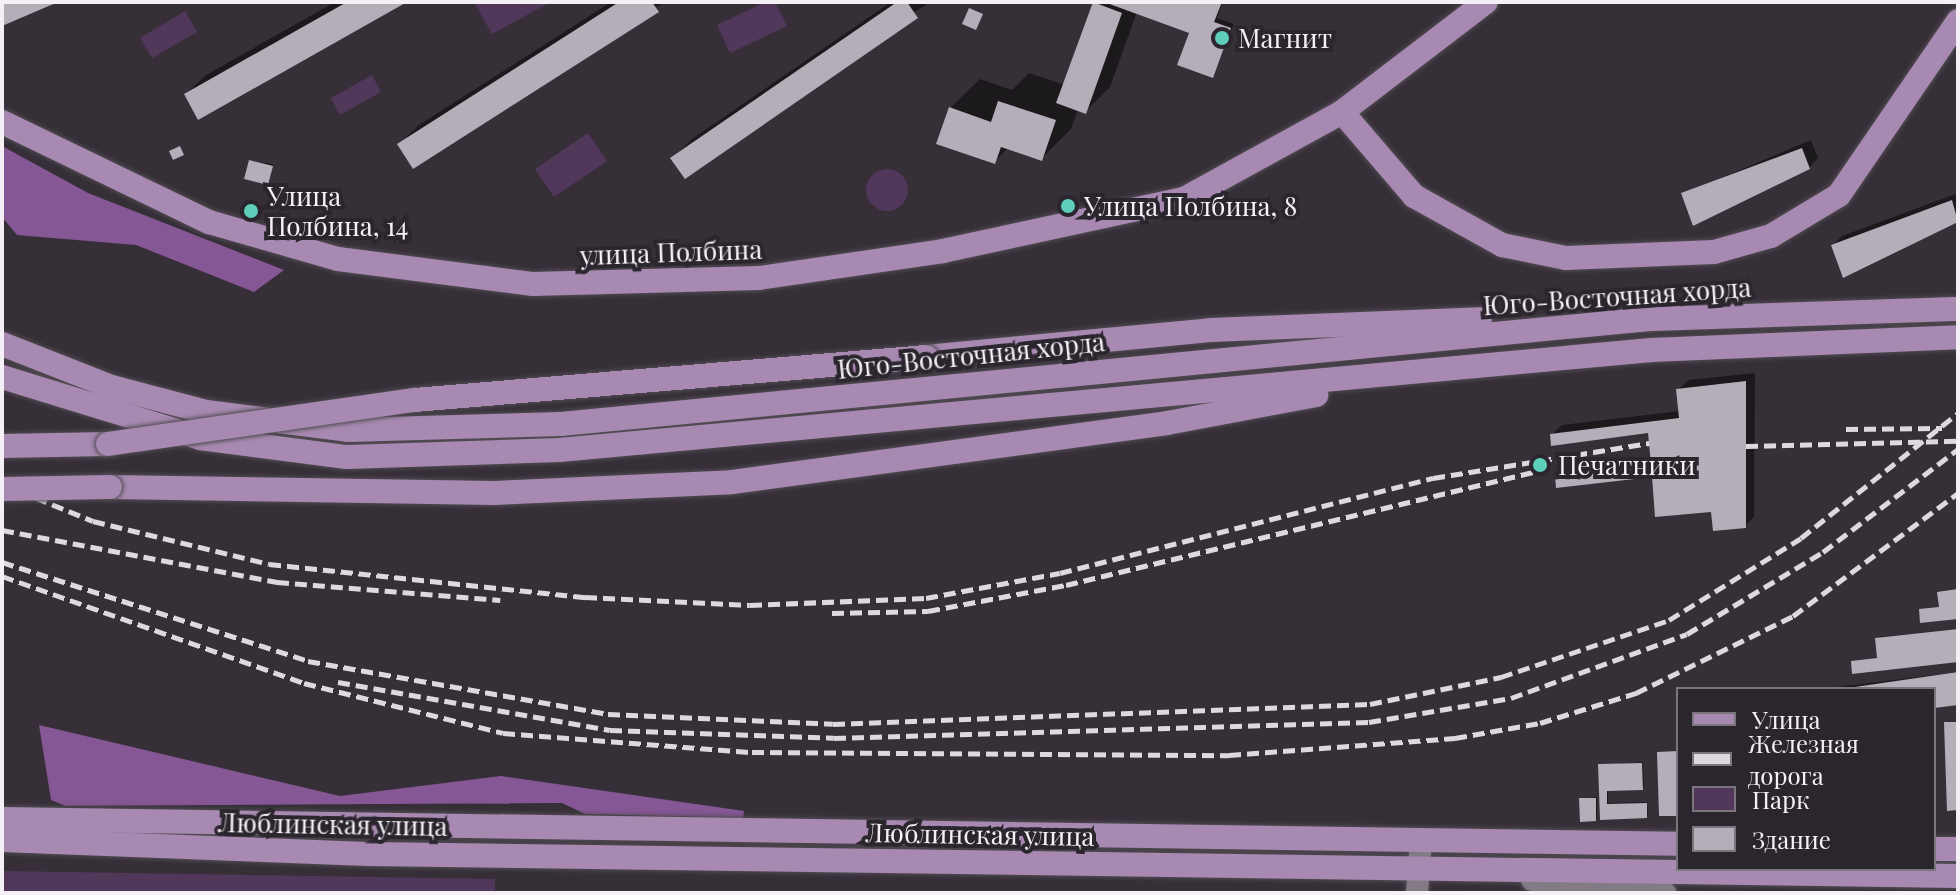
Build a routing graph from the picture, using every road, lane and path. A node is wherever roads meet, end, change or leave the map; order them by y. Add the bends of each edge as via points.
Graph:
1 (1486, 2) edge
2 (1958, 21) edge
3 (1342, 112) junction
4 (2, 122) edge
5 (1958, 309) edge
6 (1650, 319) junction
7 (1958, 337) edge
8 (2, 344) edge
9 (1445, 370) junction
10 (2, 377) edge
11 (2, 446) edge
12 (2, 489) edge
13 (2, 819) edge
14 (2, 840) edge
15 (1421, 841) junction
16 (1676, 844) edge
17 (1936, 849) edge
18 (1958, 849) edge
19 (1463, 870) junction
20 (1958, 876) edge
21 (1418, 882) edge
22 (1665, 893) edge

1 - 3 main road, улица Полбина
2 - 3 main road via 1839,195 1771,236 1714,252 1566,258 1502,245 1414,196
3 - 4 main road, улица Полбина via 1231,178 1144,212 839,268 660,284 468,280 338,259 209,222
5 - 6 main road, Юго-Восточная хорда
6 - 8 main road, Юго-Восточная хорда via 561,424 348,430 206,412 112,387
6 - 11 main road, bridge via 1211,330 415,400 108,444
7 - 9 main road via 1651,350
9 - 10 main road via 559,450 347,457 200,438
9 - 12 main road, bridge via 1167,423 732,482 494,493
13 - 15 main road, Люблинская улица
14 - 21 main road, Люблинская улица
15 - 16 main road, Люблинская улица
15 - 21 street
17 - 18 main road
19 - 20 main road, Люблинская улица
19 - 21 main road, Люблинская улица
19 - 22 street

